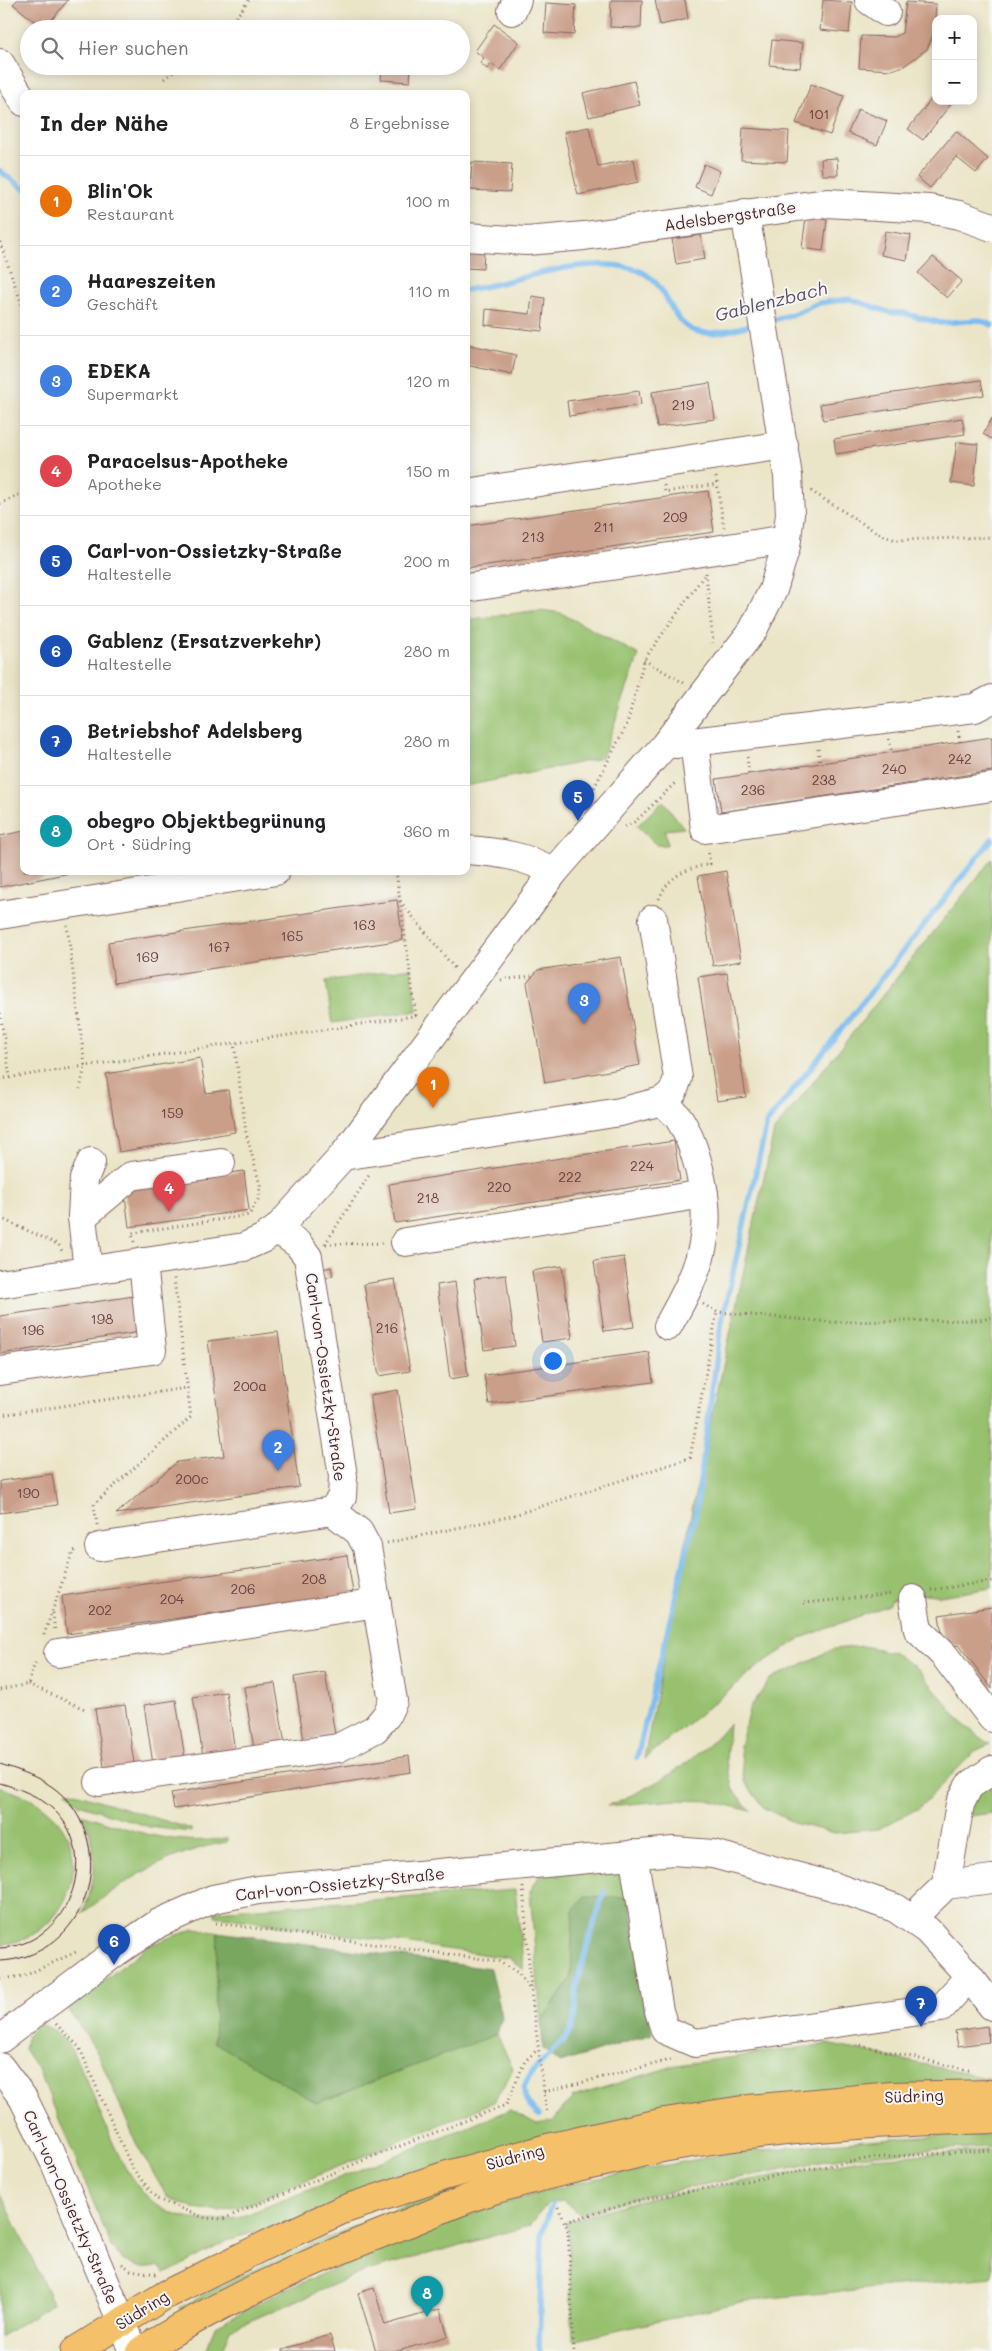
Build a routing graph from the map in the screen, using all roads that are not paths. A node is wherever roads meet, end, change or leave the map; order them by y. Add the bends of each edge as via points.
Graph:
1 (0, 63) edge
2 (20, 96) edge
3 (745, 213) junction
4 (992, 227) edge
5 (470, 237) edge
6 (784, 446) junction
7 (470, 492) edge
8 (787, 539) junction
9 (470, 587) edge
10 (992, 699) edge
11 (664, 746) junction
12 (695, 752) junction
13 (992, 787) edge
14 (470, 850) edge
15 (554, 872) junction
16 (226, 875) edge
17 (0, 915) edge
18 (653, 919) road end
19 (662, 1101) junction
20 (343, 1156) junction
21 (91, 1162) dead end
22 (221, 1163) dead end
23 (704, 1194) junction
24 (82, 1217) junction
25 (277, 1229) junction
26 (405, 1242) road end
27 (139, 1256) junction
28 (81, 1271) junction
29 (0, 1284) edge
30 (668, 1326) dead end
31 (0, 1371) edge
32 (332, 1512) junction
33 (100, 1547) road end
34 (914, 1599) dead end
35 (377, 1603) junction
36 (46, 1649) road end
37 (992, 1718) edge
38 (992, 1770) edge
39 (99, 1782) dead end
40 (633, 1854) junction
41 (992, 1880) edge
42 (946, 1886) junction
43 (912, 1918) junction
44 (969, 1977) junction
45 (992, 2006) edge
46 (0, 2039) edge
47 (0, 2067) edge
48 (992, 2094) edge
49 (992, 2119) edge
50 (122, 2323) junction
51 (75, 2351) edge
52 (134, 2351) edge
53 (140, 2351) edge

1 - 2 street
3 - 4 street, Adelsbergstraße via 827,203 877,204 960,215
3 - 5 street, Adelsbergstraße via 527,242
3 - 6 street
6 - 7 street
6 - 8 street via 790,514
8 - 9 street
8 - 11 street via 773,590 754,630
10 - 12 street via 975,708
11 - 12 street
11 - 15 street
12 - 13 street via 705,829
14 - 15 street via 522,857
15 - 20 street
16 - 17 street
18 - 19 street via 678,1078 673,1092
19 - 20 street via 620,1112
19 - 23 street via 680,1119 697,1161
20 - 25 street
21 - 24 street via 84,1179
22 - 24 street via 131,1176
23 - 26 street
23 - 30 street via 704,1238 693,1278
24 - 28 street
25 - 27 street via 244,1246 171,1258
25 - 32 street, Carl-von-Ossietzky-Straße via 298,1244 316,1251 343,1476 342,1497
27 - 28 street
27 - 31 street via 152,1350
28 - 29 street
32 - 33 street
32 - 35 street via 359,1532 367,1547
34 - 37 street via 918,1630 944,1655
35 - 36 street
35 - 39 street via 393,1701 375,1729 338,1748
38 - 42 street via 969,1786 960,1804
40 - 43 street, Carl-von-Ossietzky-Straße via 673,1851 713,1854 832,1886 895,1908
40 - 44 street via 659,2012 665,2030 695,2042 941,2008
40 - 46 street, Carl-von-Ossietzky-Straße via 258,1890 213,1899 159,1922
41 - 42 street
42 - 43 street
43 - 44 street, Carl-von-Ossietzky-Straße
44 - 45 street, Carl-von-Ossietzky-Straße
47 - 50 street, Carl-von-Ossietzky-Straße via 23,2098 55,2163
48 - 50 main road, Südring via 892,2096 750,2108 665,2122 548,2148 398,2190 342,2210 167,2294
49 - 53 main road, Südring via 884,2123 751,2134 672,2146 552,2174 485,2193 362,2240 247,2292
50 - 51 main road, Südring
50 - 52 street, Carl-von-Ossietzky-Straße

